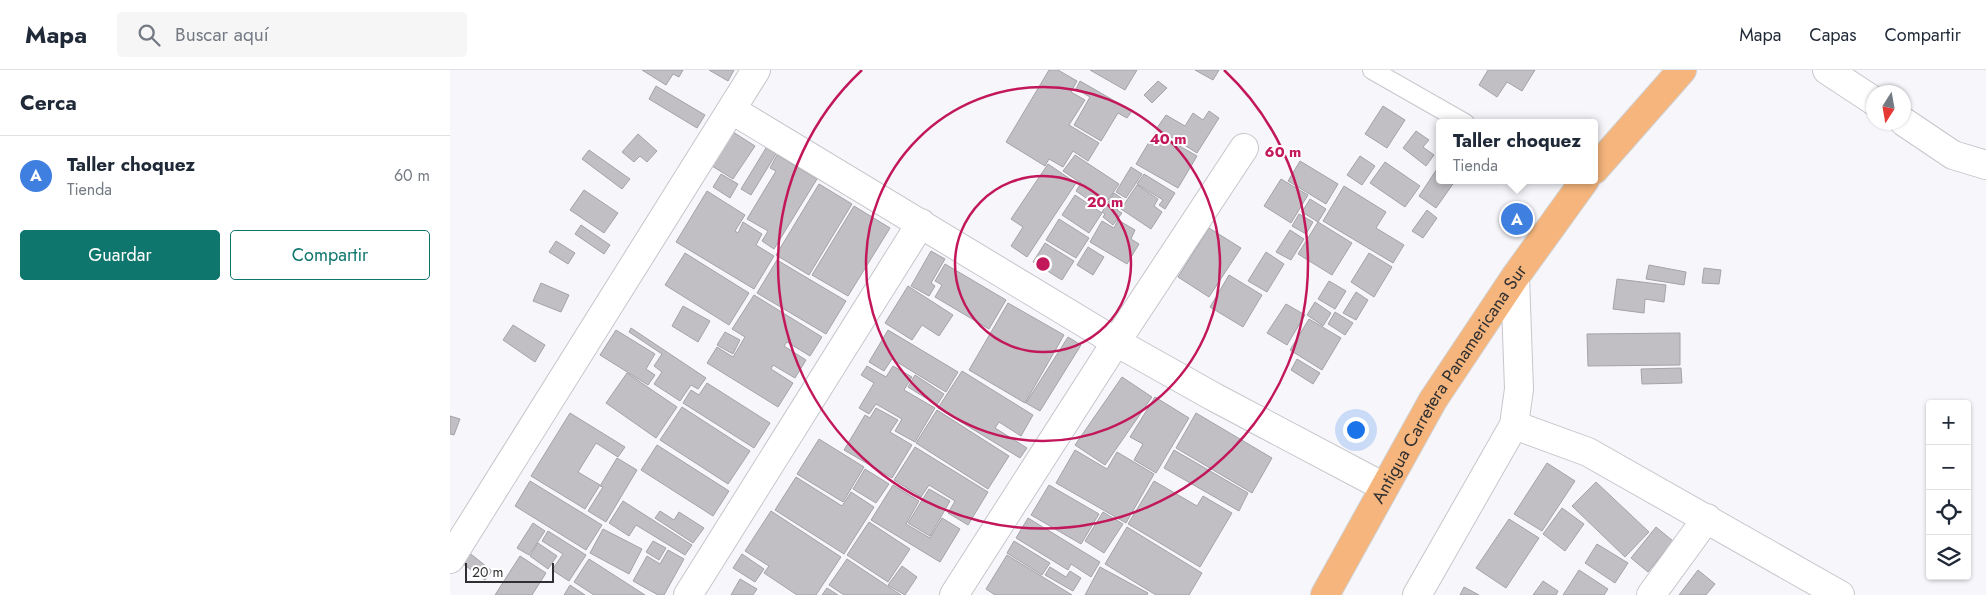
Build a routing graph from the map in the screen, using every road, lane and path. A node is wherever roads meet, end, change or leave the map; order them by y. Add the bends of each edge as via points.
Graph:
1 (756, 70) edge
2 (1372, 70) edge
3 (1682, 70) edge
4 (1827, 70) edge
5 (1866, 97) edge
6 (732, 110) junction
7 (1458, 119) edge
8 (1911, 127) edge
9 (1244, 148) dead end
10 (1598, 162) edge
11 (1986, 165) edge
12 (1580, 184) edge
13 (921, 223) junction
14 (1515, 277) junction
15 (1116, 342) junction
16 (1514, 425) junction
17 (1384, 488) junction
18 (1706, 518) junction
19 (450, 559) edge
20 (688, 595) edge
21 (954, 595) edge
22 (1325, 595) edge
23 (1417, 595) edge
24 (1651, 595) edge
25 (1840, 595) edge

1 - 6 street
2 - 7 lane
3 - 10 highway, Antigua Carretera Panamericana Sur
4 - 5 street
6 - 13 street
6 - 19 street
8 - 11 street via 1952,155
9 - 15 street
12 - 14 highway, Antigua Carretera Panamericana Sur
13 - 15 street
13 - 20 street
14 - 16 street via 1519,389
14 - 17 highway, Antigua Carretera Panamericana Sur via 1433,400
15 - 17 street
15 - 21 street
16 - 18 street via 1588,452
16 - 23 street
17 - 22 highway, Antigua Carretera Panamericana Sur
18 - 24 street
18 - 25 street

